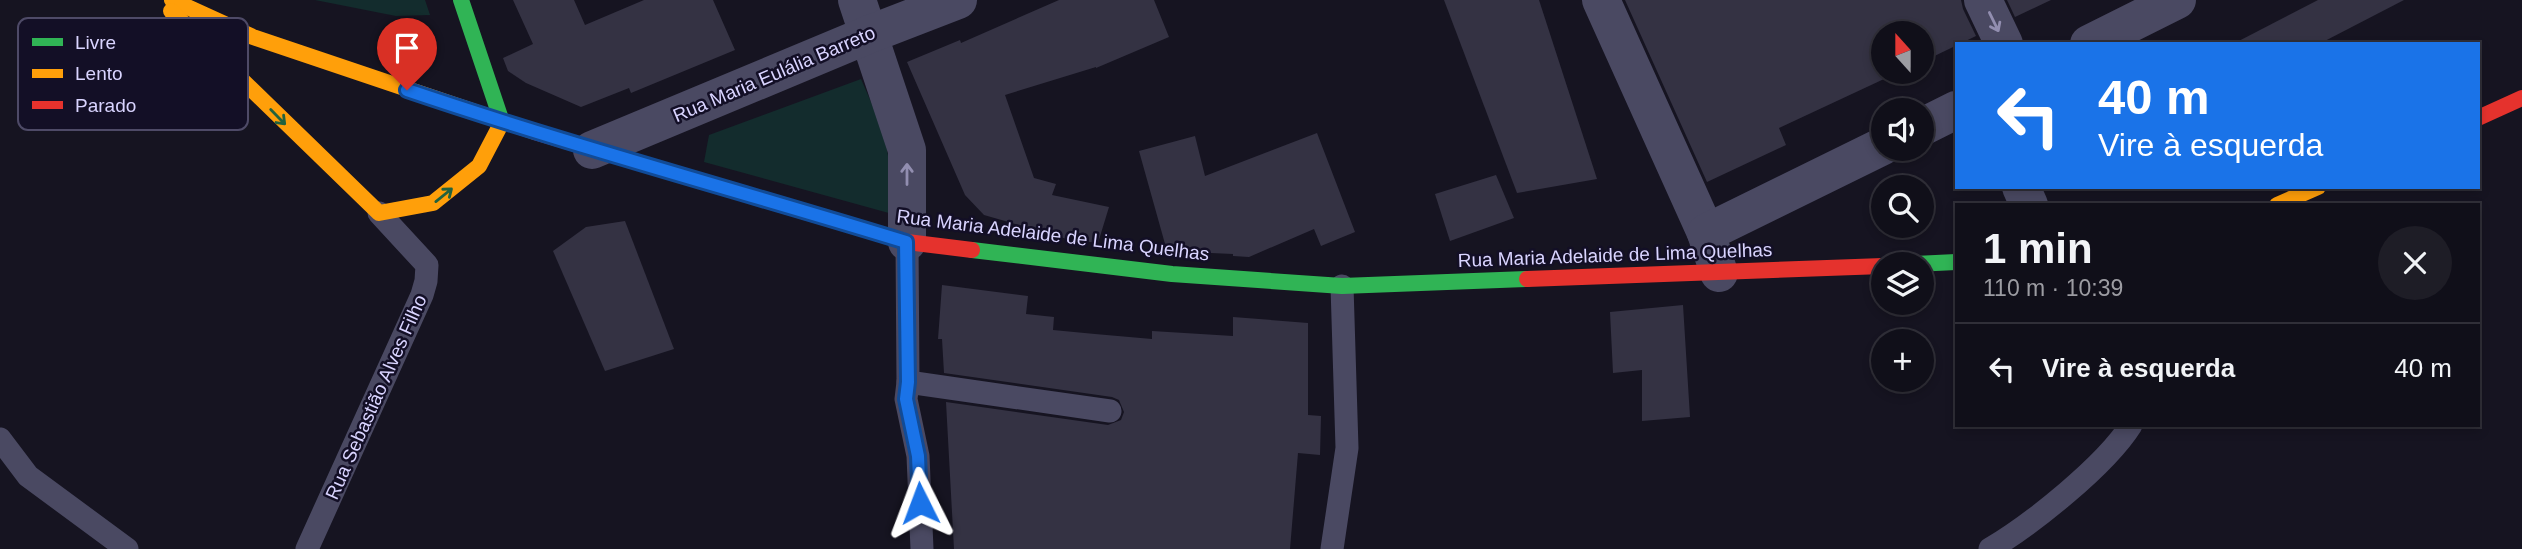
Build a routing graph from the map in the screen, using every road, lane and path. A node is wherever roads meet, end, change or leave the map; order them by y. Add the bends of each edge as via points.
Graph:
1 (160, 0) edge
2 (172, 0) edge
3 (461, 0) edge
4 (958, 0) edge
5 (1601, 0) edge
6 (1983, 0) edge
7 (2177, 0) edge
8 (863, 17) edge
9 (179, 18) edge
10 (205, 18) edge
11 (248, 35) edge
12 (2003, 42) edge
13 (2093, 42) edge
14 (248, 86) edge
15 (2522, 98) edge
16 (1955, 110) edge
17 (2480, 116) edge
18 (1934, 121) edge
19 (502, 122) junction
20 (592, 150) junction
21 (1871, 152) edge
22 (2313, 189) edge
23 (2282, 203) edge
24 (379, 213) junction
25 (1706, 233) junction
26 (906, 242) junction
27 (1955, 262) edge
28 (1934, 263) edge
29 (1871, 267) edge
30 (1719, 274) junction
31 (1342, 286) junction
32 (908, 382) junction
33 (1110, 411) dead end
34 (2130, 427) edge
35 (0, 439) edge
36 (127, 549) edge
37 (307, 549) edge
38 (922, 549) edge
39 (1332, 549) edge
40 (1990, 549) edge

1 -> 9 street
2 - 10 street, Rua Maria Adelaide de Lima Quelhas
3 - 19 street
4 - 8 street, Rua Maria Eulália Barreto
5 - 25 street
6 -> 12 street
7 - 13 street
8 - 20 street, Rua Maria Eulália Barreto
26 -> 8 street via 907,150
11 - 19 street, Rua Maria Adelaide de Lima Quelhas
14 -> 24 street
15 - 17 street
16 - 18 street
19 - 20 street, Rua Maria Adelaide de Lima Quelhas
24 -> 19 street via 433,203 479,166
20 - 26 street, Rua Maria Adelaide de Lima Quelhas
21 - 25 street
22 - 23 street
24 - 37 lane, Rua Sebastião Alves Filho via 427,265 426,281
25 - 30 street
26 - 31 street, Rua Maria Adelaide de Lima Quelhas via 1172,274
26 - 32 lane
27 - 28 street
29 - 30 street, Rua Maria Adelaide de Lima Quelhas
30 - 31 street, Rua Maria Adelaide de Lima Quelhas
31 - 39 lane via 1347,448
32 - 33 lane
32 - 38 lane via 906,399 918,456
34 - 40 lane via 2100,462
35 - 36 lane via 28,476

